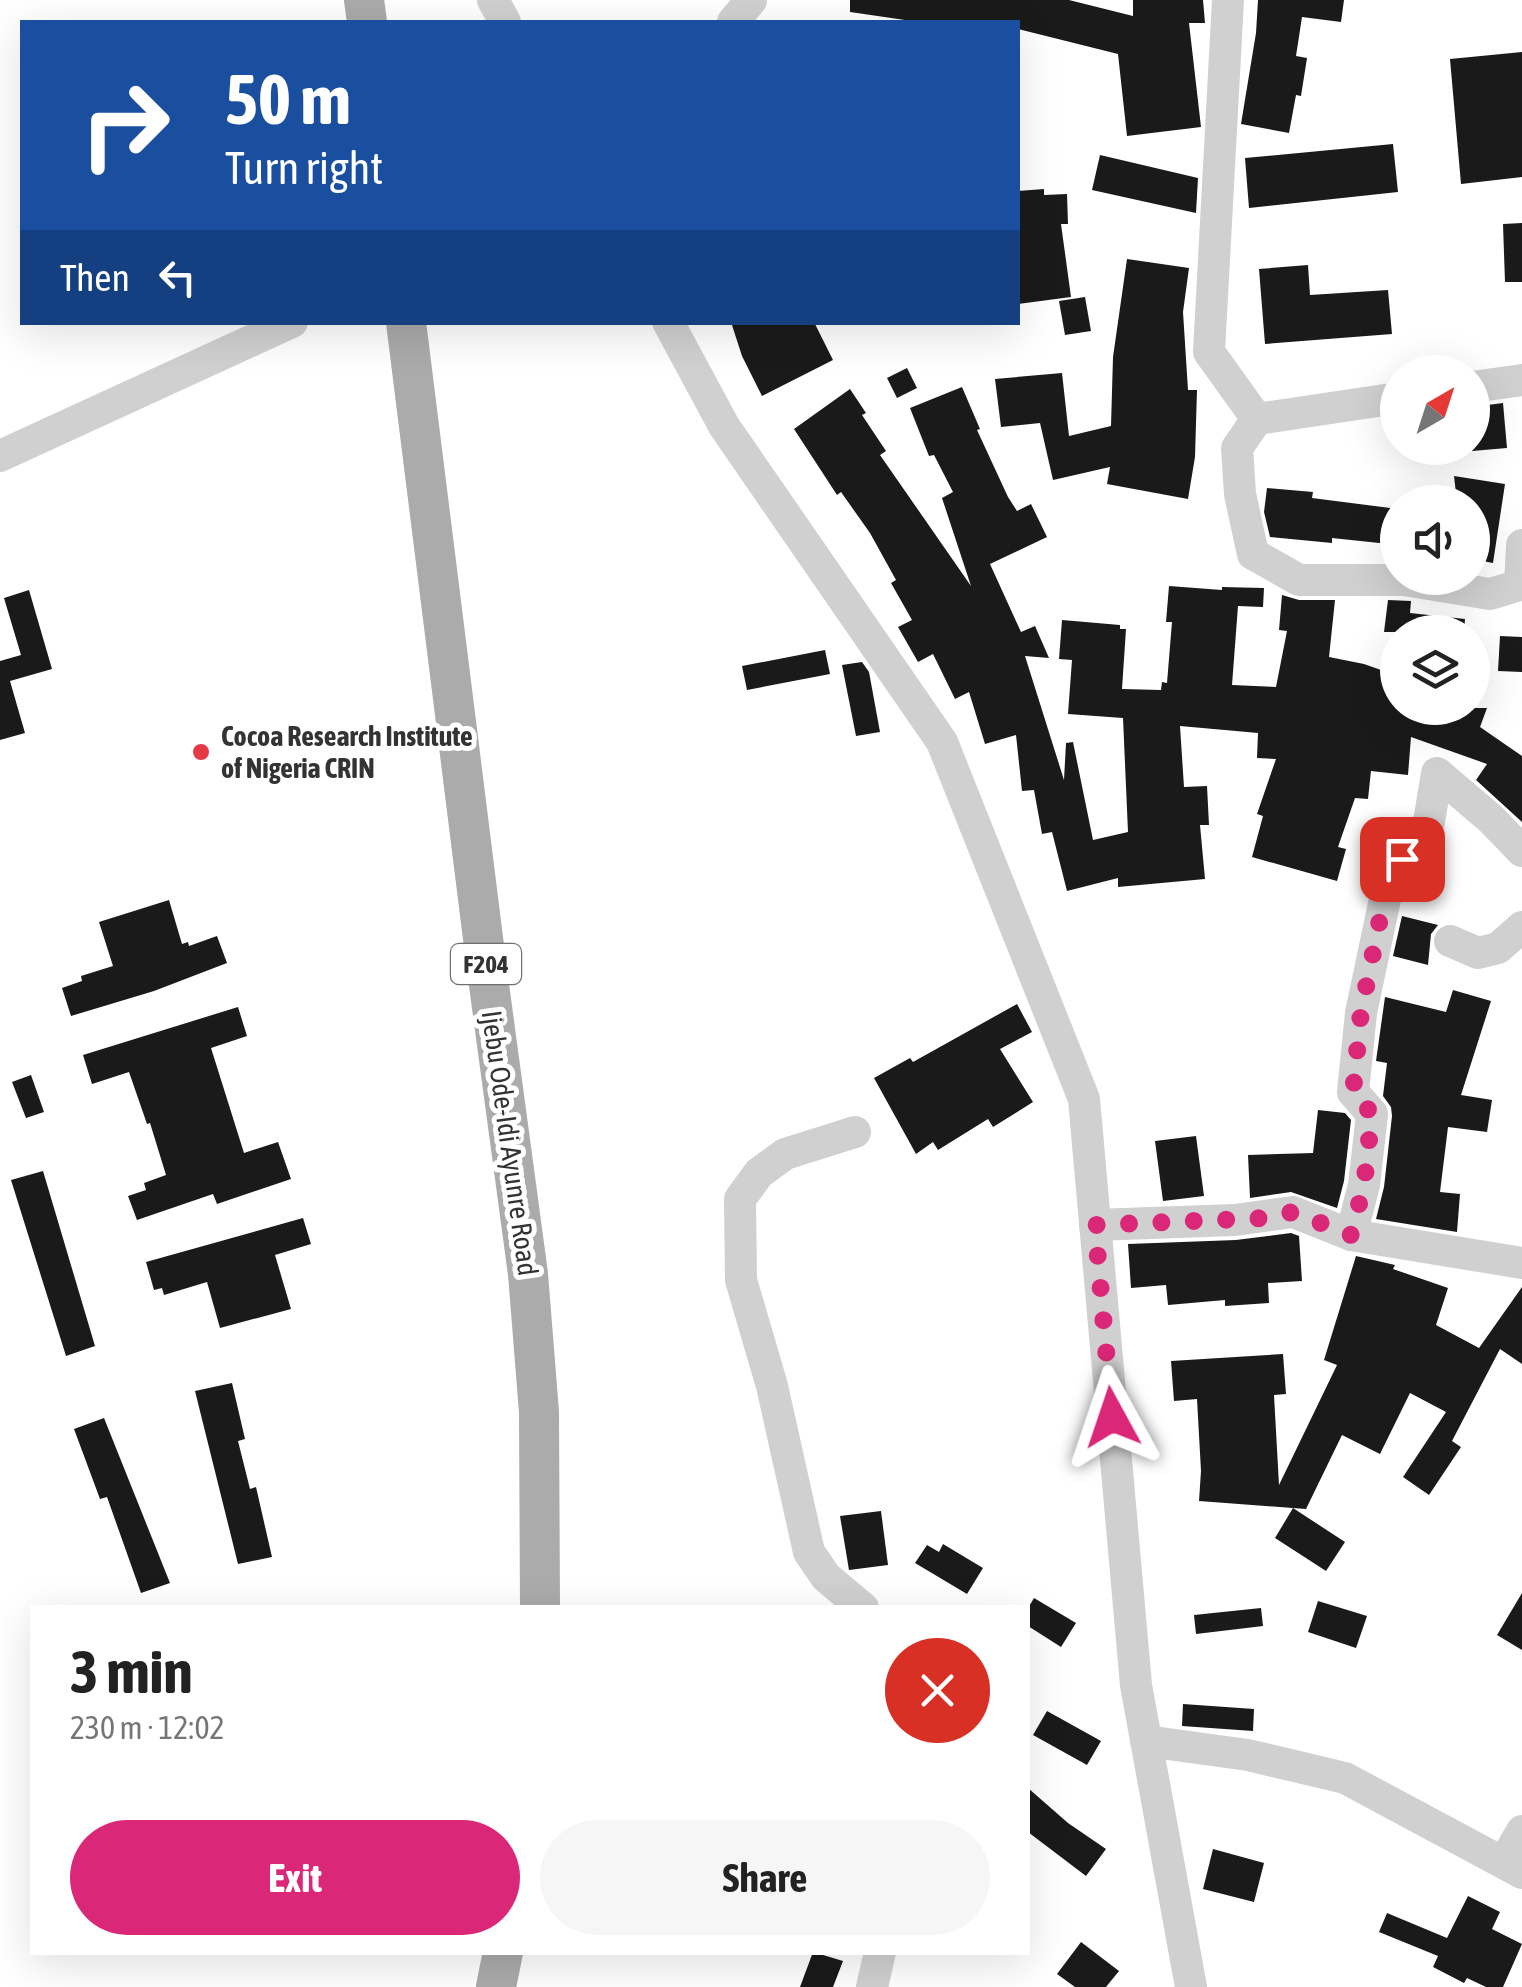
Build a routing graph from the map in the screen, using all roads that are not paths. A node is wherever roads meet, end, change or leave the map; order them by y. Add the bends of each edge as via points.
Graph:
1 (751, 0) edge
2 (1228, 0) edge
3 (735, 20) edge
4 (285, 325) edge
5 (406, 325) edge
6 (670, 325) edge
7 (1522, 380) edge
8 (1490, 384) edge
9 (1380, 401) edge
10 (1257, 418) junction
11 (0, 456) edge
12 (1522, 545) edge
13 (1522, 851) edge
14 (1522, 927) edge
15 (1450, 941) dead end
16 (855, 1132) dead end
17 (1095, 1225) junction
18 (1351, 1235) junction
19 (1522, 1264) edge
20 (540, 1605) edge
21 (859, 1605) edge
22 (1146, 1741) junction
23 (1522, 1831) edge
24 (1513, 1868) edge
25 (503, 1955) edge
26 (879, 1955) edge
27 (496, 1987) edge
28 (872, 1987) edge
29 (1191, 1987) edge

1 - 3 street
2 - 10 street via 1209,352
4 - 11 street
5 - 20 main road, Ijebu Ode-Idi Ayunre Road / F204 via 528,1274 538,1412
6 - 17 street via 724,426 942,742 1084,1099
7 - 8 street
9 - 10 street
10 - 12 street via 1237,448 1253,554 1299,580 1404,580 1490,594 1520,585
13 - 18 street via 1437,773 1429,822 1384,885 1353,1092 1372,1114
14 - 15 street via 1498,948 1478,954
16 - 21 street via 785,1154 740,1199 742,1280 809,1552
17 - 18 street via 1293,1212
17 - 22 street
18 - 19 street
22 - 24 street via 1345,1778
22 - 29 street
23 - 24 street
25 - 27 main road
26 - 28 street

